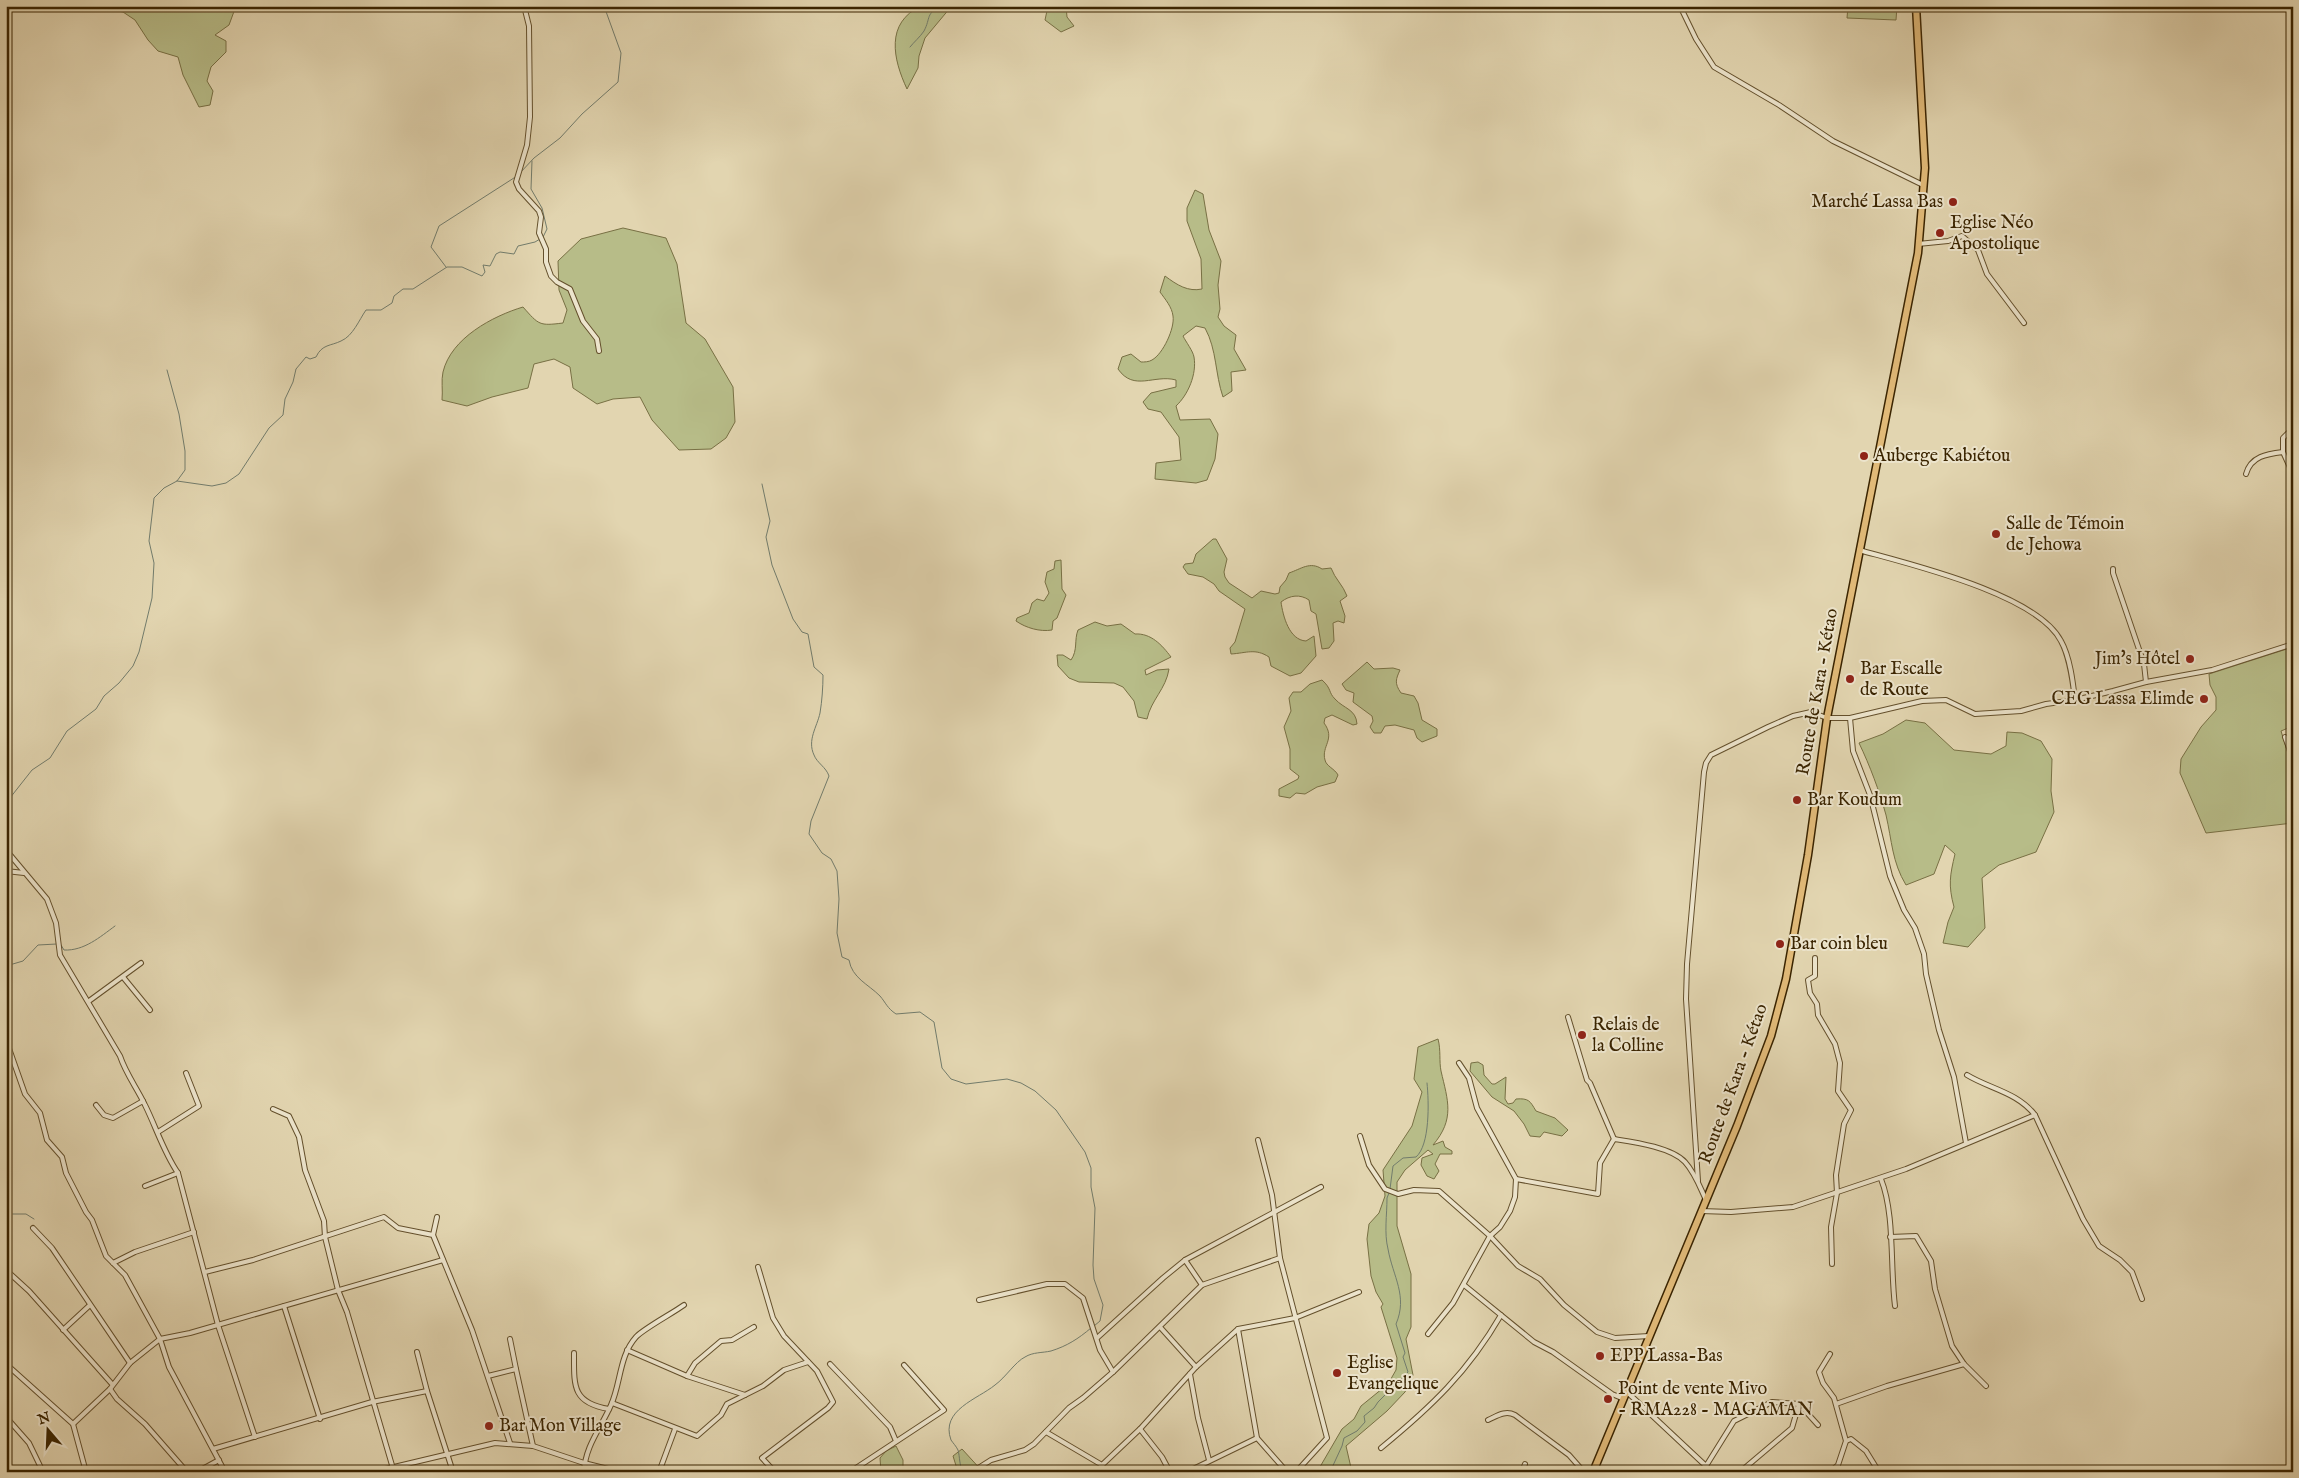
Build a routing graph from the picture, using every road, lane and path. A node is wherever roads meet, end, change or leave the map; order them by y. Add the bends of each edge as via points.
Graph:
1 (524, 6) edge
2 (1680, 6) edge
3 (1916, 6) edge
4 (1924, 185) junction
5 (1918, 244) junction
6 (2024, 322) dead end
7 (599, 351) dead end
8 (2290, 431) dead end
9 (2283, 452) junction
10 (2246, 474) dead end
11 (2293, 474) edge
12 (1859, 550) junction
13 (2113, 569) dead end
14 (2293, 644) edge
15 (2146, 682) junction
16 (2074, 700) junction
17 (1827, 718) junction
18 (1850, 718) junction
19 (2285, 737) dead end
20 (2293, 759) edge
21 (6, 850) edge
22 (6, 871) edge
23 (24, 874) junction
24 (1815, 958) dead end
25 (141, 963) dead end
26 (122, 977) junction
27 (88, 1001) junction
28 (150, 1010) dead end
29 (1568, 1017) dead end
30 (6, 1040) edge
31 (1459, 1063) dead end
32 (186, 1073) dead end
33 (1967, 1075) dead end
34 (143, 1102) junction
35 (96, 1105) dead end
36 (274, 1110) dead end
37 (2035, 1115) junction
38 (158, 1132) junction
39 (1360, 1136) dead end
40 (1614, 1139) junction
41 (1258, 1140) dead end
42 (1966, 1143) junction
43 (178, 1172) junction
44 (1516, 1179) junction
45 (1881, 1179) junction
46 (1698, 1181) junction
47 (145, 1186) dead end
48 (1321, 1187) dead end
49 (1837, 1193) junction
50 (1706, 1200) junction
51 (1701, 1211) junction
52 (1274, 1213) junction
53 (437, 1217) dead end
54 (33, 1228) dead end
55 (194, 1232) junction
56 (433, 1235) junction
57 (1490, 1236) junction
58 (325, 1237) junction
59 (1890, 1237) junction
60 (1280, 1258) junction
61 (443, 1260) junction
62 (1185, 1260) junction
63 (113, 1263) junction
64 (1832, 1264) dead end
65 (758, 1267) dead end
66 (6, 1270) edge
67 (205, 1272) junction
68 (1202, 1285) junction
69 (1464, 1285) junction
70 (338, 1290) junction
71 (1359, 1292) dead end
72 (2142, 1299) dead end
73 (979, 1300) dead end
74 (90, 1305) junction
75 (684, 1305) dead end
76 (284, 1306) junction
77 (1895, 1306) dead end
78 (1501, 1315) junction
79 (1295, 1318) junction
80 (218, 1325) junction
81 (754, 1327) dead end
82 (1160, 1327) junction
83 (1238, 1329) junction
84 (63, 1330) junction
85 (1428, 1334) dead end
86 (1650, 1336) junction
87 (510, 1338) dead end
88 (1097, 1338) junction
89 (160, 1339) junction
90 (627, 1350) junction
91 (418, 1352) dead end
92 (574, 1353) dead end
93 (1830, 1354) dead end
94 (808, 1362) junction
95 (130, 1363) junction
96 (6, 1364) edge
97 (830, 1364) dead end
98 (1964, 1364) junction
99 (904, 1365) dead end
100 (1196, 1366) junction
101 (516, 1369) junction
102 (1113, 1372) junction
103 (1190, 1374) junction
104 (488, 1376) junction
105 (687, 1376) junction
106 (112, 1384) junction
107 (1986, 1386) dead end
108 (110, 1389) junction
109 (427, 1391) junction
110 (1627, 1392) junction
111 (745, 1395) junction
112 (1624, 1399) junction
113 (372, 1402) junction
114 (612, 1403) junction
115 (1799, 1404) junction
116 (1836, 1404) junction
117 (609, 1409) junction
118 (6, 1417) edge
119 (320, 1419) junction
120 (1488, 1420) dead end
121 (73, 1424) junction
122 (1818, 1425) dead end
123 (675, 1429) junction
124 (1140, 1429) junction
125 (1046, 1432) junction
126 (254, 1437) junction
127 (1258, 1438) junction
128 (896, 1441) junction
129 (1846, 1441) junction
130 (510, 1443) junction
131 (533, 1446) junction
132 (1381, 1448) dead end
133 (213, 1449) junction
134 (447, 1453) junction
135 (219, 1460) junction
136 (1209, 1460) junction
137 (584, 1463) junction
138 (1525, 1464) dead end
139 (393, 1466) junction
140 (1706, 1466) junction
141 (1298, 1471) edge
142 (43, 1472) edge
143 (86, 1472) edge
144 (187, 1472) edge
145 (197, 1472) edge
146 (225, 1472) edge
147 (373, 1472) edge
148 (394, 1472) edge
149 (453, 1472) edge
150 (584, 1472) edge
151 (620, 1472) edge
152 (659, 1472) edge
153 (775, 1472) edge
154 (850, 1472) edge
155 (972, 1472) edge
156 (1170, 1472) edge
157 (1187, 1472) edge
158 (1287, 1472) edge
159 (1522, 1472) edge
160 (1584, 1472) edge
161 (1593, 1472) edge
162 (1703, 1472) edge
163 (1711, 1472) edge
164 (1740, 1472) edge
165 (1830, 1472) edge
166 (1879, 1472) edge

1 - 7 street via 529,26 530,109 527,146 516,182 518,190 539,211 539,233 552,276 570,289 582,321 598,339
2 - 4 street via 1714,67 1832,141
3 - 4 main road, Route de Kara - Kétao via 1924,123
4 - 5 main road, Route de Kara - Kétao
5 - 6 street via 1962,236 1978,250 1987,274
5 - 12 main road, Route de Kara - Kétao via 1893,389
8 - 9 street via 2282,438
9 - 10 street via 2268,453 2254,460
9 - 11 street
12 - 16 street via 1978,585 2024,608 2048,625 2062,642
12 - 17 main road, Route de Kara - Kétao
13 - 15 street via 2144,664
14 - 15 street via 2212,670
15 - 16 street
16 - 18 street via 2020,711 1975,714 1946,700 1922,701
17 - 18 street
17 - 46 street via 1811,712 1794,716 1719,750 1706,763 1687,964 1688,1051
17 - 50 main road, Route de Kara - Kétao via 1795,936 1780,1004 1771,1036
18 - 42 street via 1852,751 1870,796 1890,876 1924,954 1939,1030 1954,1077
19 - 20 street
21 - 23 street
22 - 23 street
23 - 27 street via 47,899 56,923 60,955
24 - 49 street via 1815,976 1808,980 1810,993 1817,1004 1818,1016 1835,1044 1840,1063 1838,1091 1851,1110 1844,1124 1836,1175
25 - 26 street
26 - 27 street
26 - 28 street
27 - 34 street
29 - 40 street via 1587,1080
30 - 63 street via 25,1094 40,1114 47,1140 62,1157 66,1173 92,1220 106,1256
31 - 44 street via 1469,1078 1477,1108
32 - 38 street via 199,1106
33 - 37 street via 2010,1094
34 - 35 street via 113,1118 104,1115
34 - 38 street
36 - 58 street via 289,1116 299,1137 305,1170 324,1221
37 - 42 street
37 - 72 street via 2083,1219 2099,1246 2132,1272
38 - 43 street
39 - 57 street via 1370,1165 1385,1189 1398,1194 1414,1190 1439,1192
40 - 44 street via 1600,1164 1598,1194
40 - 46 street via 1667,1152 1684,1161
41 - 52 street
42 - 45 street
43 - 47 street
43 - 55 street
44 - 57 street via 1510,1210
45 - 49 street
45 - 59 street via 1887,1199
46 - 50 street
48 - 52 street
49 - 51 street via 1793,1207
49 - 64 street via 1831,1227
50 - 51 main road, Route de Kara - Kétao
51 - 86 main road, Route de Kara - Kétao
52 - 60 street
52 - 62 street
53 - 56 street
54 - 74 street via 52,1248
55 - 63 street
55 - 67 street
56 - 58 street via 398,1228 384,1217
56 - 61 street
57 - 69 street
57 - 86 street via 1518,1266 1540,1279 1564,1305 1597,1332 1614,1338
58 - 67 street
58 - 70 street
59 - 77 street
59 - 98 street via 1916,1236 1928,1252 1952,1346
60 - 68 street
60 - 79 street
61 - 70 street
61 - 104 street
62 - 68 street
62 - 88 street
63 - 89 street via 125,1275
65 - 94 street via 773,1318 784,1336
66 - 84 street
67 - 80 street
68 - 82 street
69 - 78 street
69 - 85 street
70 - 76 street
70 - 113 street
71 - 79 street
73 - 88 street via 1047,1284 1065,1284 1083,1298
74 - 84 street
74 - 95 street
75 - 90 street via 636,1336
76 - 80 street
76 - 119 street
78 - 112 street via 1534,1342
78 - 132 street via 1478,1353 1444,1393
79 - 83 street
79 - 141 street via 1327,1438
80 - 89 street
80 - 126 street
81 - 105 street via 732,1340 721,1341 695,1363
82 - 100 street
82 - 102 street
83 - 100 street
83 - 127 street
84 - 106 street
86 - 110 main road, Route de Kara - Kétao
87 - 101 street
88 - 102 street
89 - 95 street
89 - 133 street via 169,1366
90 - 105 street
90 - 114 street
91 - 109 street
92 - 117 street via 574,1382 582,1399 591,1406
93 - 116 street via 1819,1372
94 - 111 street via 784,1370
94 - 153 street via 817,1371 832,1402 762,1458
95 - 106 street
96 - 121 street
97 - 128 street via 890,1427
98 - 107 street
98 - 116 street
99 - 128 street via 944,1410
100 - 103 street
101 - 104 street
101 - 131 street
102 - 125 street via 1069,1408
103 - 124 street
103 - 136 street
104 - 130 street
105 - 111 street
106 - 108 street
108 - 121 street
108 - 144 street via 146,1424
109 - 113 street
109 - 134 street
110 - 112 main road, Route de Kara - Kétao
110 - 140 street
111 - 123 street via 727,1404 721,1415 697,1436
112 - 161 main road, Route de Kara - Kétao
113 - 119 street
113 - 139 street
114 - 117 street
114 - 123 street
115 - 122 street
115 - 140 street via 1772,1402 1734,1420
115 - 164 street via 1792,1428
116 - 129 street
117 - 137 street via 585,1454
118 - 142 street via 29,1443
119 - 126 street
120 - 160 street via 1503,1413 1515,1415 1568,1454
121 - 143 street
123 - 152 street
124 - 125 street via 1102,1465
124 - 156 street
125 - 155 street via 1024,1450 991,1460
126 - 133 street
127 - 136 street
127 - 158 street
128 - 154 street
129 - 165 street via 1838,1465
129 - 166 street via 1851,1440 1866,1451
130 - 131 street
130 - 134 street
131 - 137 street
133 - 135 street
134 - 139 street
134 - 149 street
135 - 145 street
135 - 146 street
136 - 157 street
137 - 150 street
137 - 151 street
138 - 159 street
139 - 147 street
139 - 148 street
140 - 162 street
140 - 163 street

